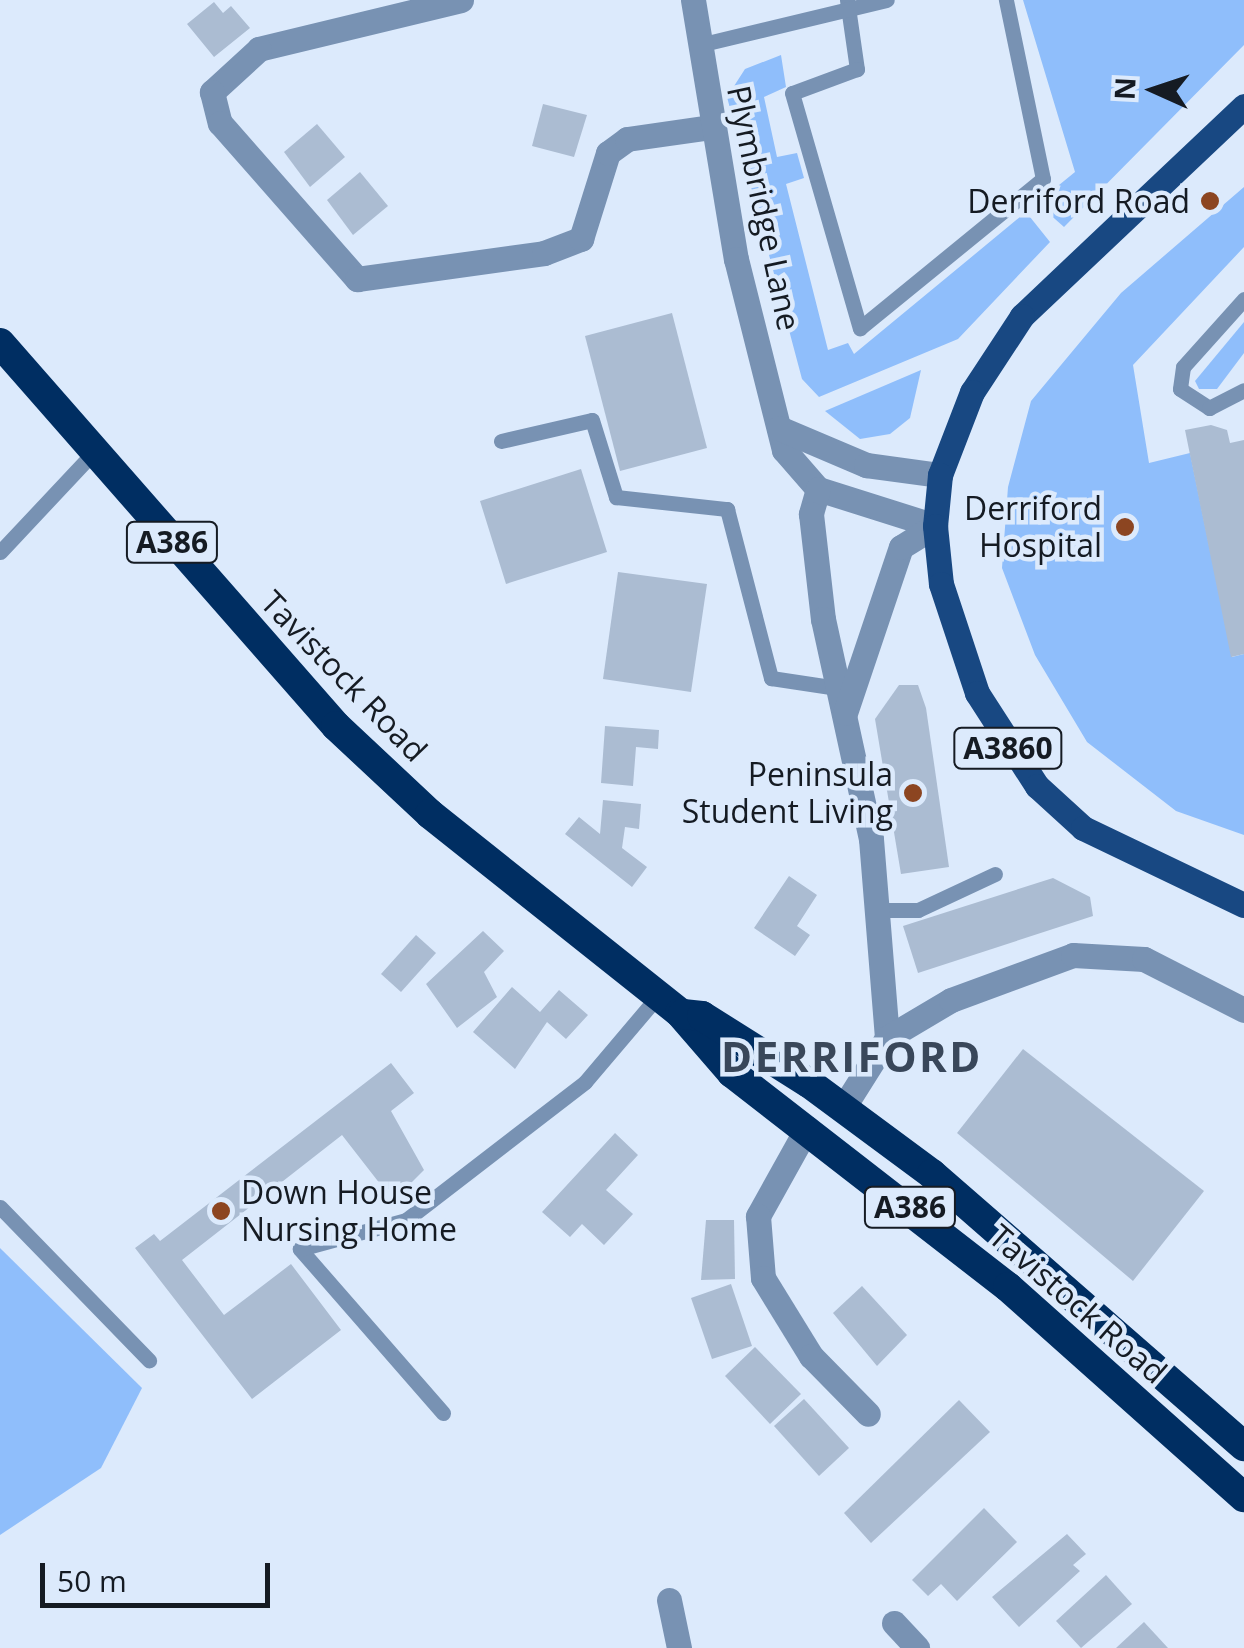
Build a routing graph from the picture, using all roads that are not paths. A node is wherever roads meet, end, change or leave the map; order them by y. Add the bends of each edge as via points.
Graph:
1 (461, 0) edge
2 (693, 0) edge
3 (887, 0) edge
4 (1006, 0) edge
5 (426, 4) edge
6 (847, 5) edge
7 (698, 45) junction
8 (1244, 106) edge
9 (710, 126) junction
10 (1244, 299) edge
11 (6, 360) edge
12 (1244, 390) edge
13 (779, 428) junction
14 (501, 441) dead end
15 (94, 452) junction
16 (940, 475) junction
17 (818, 489) junction
18 (935, 526) junction
19 (0, 552) edge
20 (837, 688) junction
21 (845, 713) junction
22 (995, 874) dead end
23 (1244, 905) edge
24 (878, 910) junction
25 (669, 1004) junction
26 (1244, 1010) edge
27 (886, 1038) junction
28 (842, 1108) junction
29 (807, 1128) junction
30 (0, 1207) edge
31 (149, 1360) dead end
32 (442, 1414) dead end
33 (868, 1414) dead end
34 (1244, 1446) edge
35 (1244, 1497) edge
36 (669, 1600) dead end
37 (894, 1624) dead end
38 (679, 1648) edge
39 (917, 1648) edge

1 - 5 street
2 - 7 street, Plymbridge Lane
3 - 6 lane
4 - 6 lane via 1043,179 860,328 792,93 857,69
5 - 9 street via 259,50 212,92 220,123 357,279 474,266 581,239 608,153 627,138
6 - 7 lane
7 - 9 street, Plymbridge Lane
8 - 16 main road, A3860 via 1022,316 972,392
9 - 13 street, Plymbridge Lane
10 - 12 lane via 1183,367 1180,389 1209,408
11 - 15 highway, Tavistock Road / A386
13 - 16 street via 862,464
13 - 17 street, Plymbridge Lane via 784,450
14 - 20 lane via 592,420 616,497 727,509 770,678
15 - 19 lane
15 - 25 highway, Tavistock Road / A386 via 336,726
16 - 18 main road, A3860
17 - 18 street
17 - 20 street via 812,533
18 - 21 street via 900,547
18 - 23 main road, A3860 via 965,664 1037,786 1083,828
20 - 21 street
21 - 24 street
22 - 24 lane via 918,910
24 - 27 street
25 - 28 highway, Tavistock Road / A386 via 702,1016
25 - 29 highway, Tavistock Road / A386 via 732,1074
25 - 32 lane via 584,1082 406,1220 300,1250
26 - 27 street via 1144,959 1073,955 951,1000
27 - 28 street
28 - 34 highway, Tavistock Road / A386 via 932,1174
29 - 33 street via 758,1216 763,1278 811,1356
29 - 35 highway, Tavistock Road / A386 via 1008,1287
30 - 31 lane
36 - 38 street
37 - 39 street

